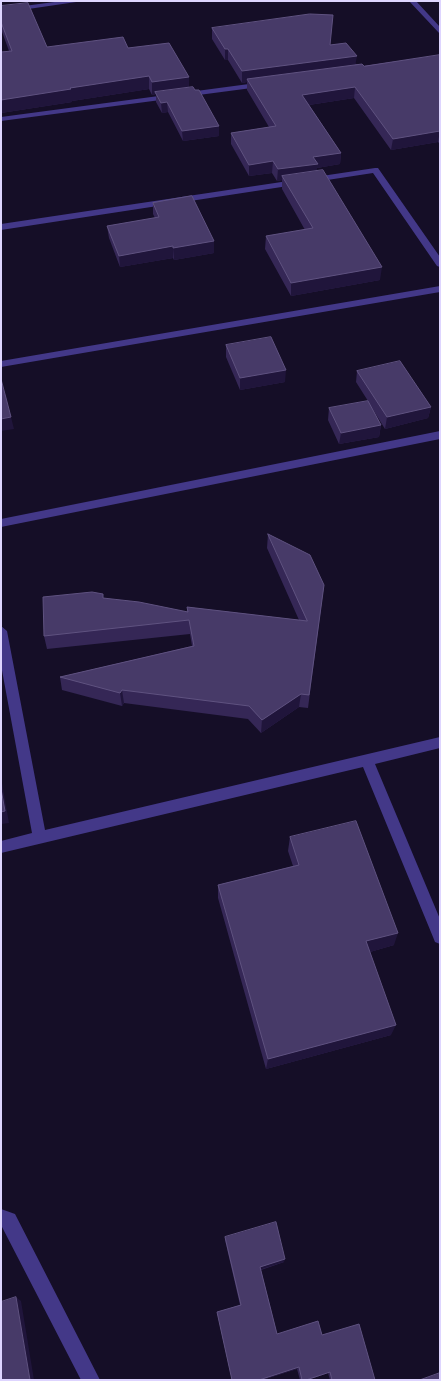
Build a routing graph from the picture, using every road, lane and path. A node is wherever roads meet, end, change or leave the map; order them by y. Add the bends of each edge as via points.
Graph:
1 (80, 1) edge
2 (412, 1) edge
3 (1, 11) edge
4 (440, 32) edge
5 (274, 82) edge
6 (1, 119) edge
7 (1, 227) edge
8 (440, 264) edge
9 (440, 289) edge
10 (1, 364) edge
11 (440, 435) edge
12 (1, 523) edge
13 (1, 631) edge
14 (440, 742) edge
15 (367, 760) junction
16 (40, 838) junction
17 (1, 847) edge
18 (440, 937) edge
19 (1, 1217) edge
20 (91, 1380) edge

1 - 3 street
2 - 4 street
5 - 6 street
7 - 8 street via 375,170
9 - 10 street
11 - 12 street
13 - 16 street
14 - 15 street
15 - 16 street
15 - 18 street
16 - 17 street
19 - 20 street via 9,1220

